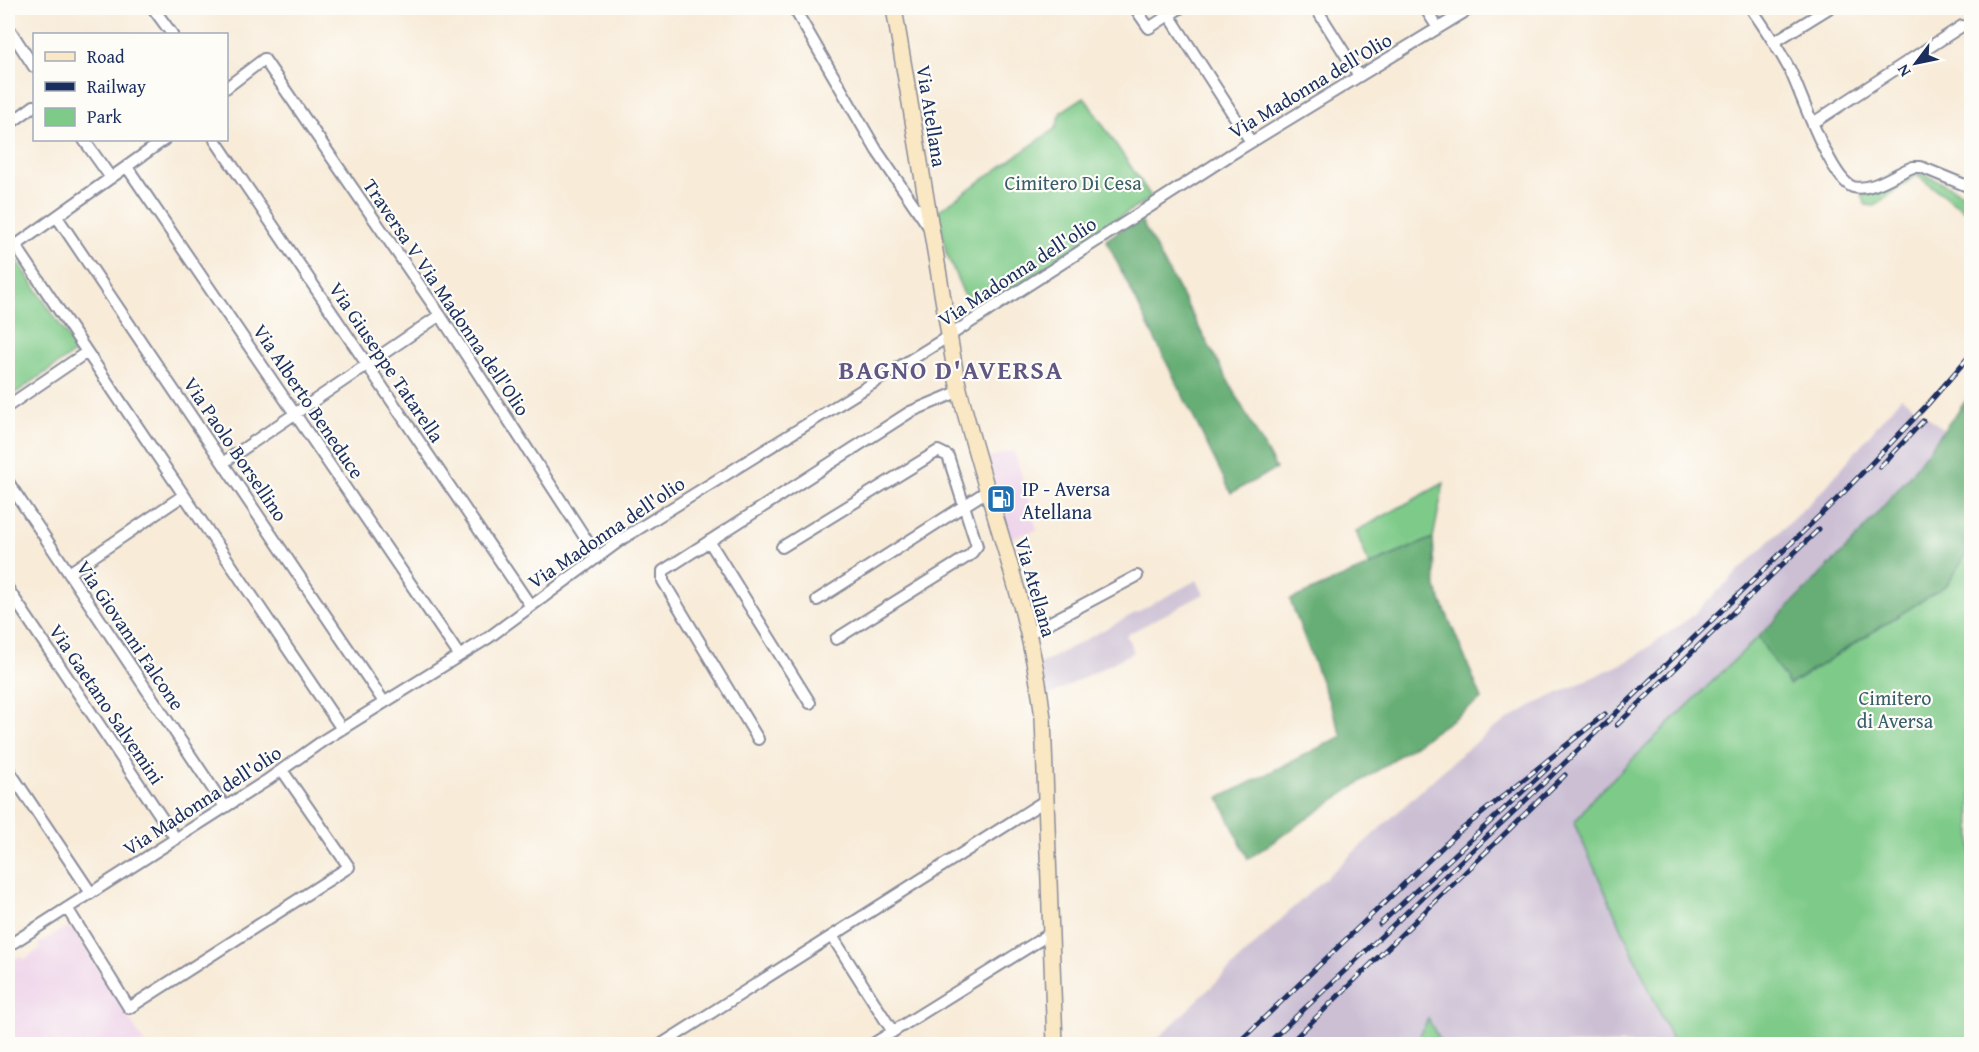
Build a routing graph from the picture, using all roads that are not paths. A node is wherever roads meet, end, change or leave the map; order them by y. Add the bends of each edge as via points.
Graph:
1 (153, 8) edge
2 (794, 8) edge
3 (894, 8) edge
4 (1135, 8) edge
5 (1180, 8) edge
6 (1316, 8) edge
7 (1425, 8) edge
8 (1471, 8) edge
9 (1751, 8) edge
10 (1829, 8) edge
11 (1169, 15) junction
12 (1962, 26) dead end
13 (8, 27) edge
14 (1438, 28) junction
15 (171, 33) edge
16 (1774, 42) junction
17 (33, 65) edge
18 (1359, 76) junction
19 (228, 86) edge
20 (33, 107) edge
21 (1813, 123) junction
22 (8, 125) edge
23 (85, 141) edge
24 (163, 141) edge
25 (216, 141) edge
26 (1251, 142) junction
27 (1230, 155) joint
28 (127, 167) junction
29 (111, 178) junction
30 (1971, 188) edge
31 (57, 217) junction
32 (930, 228) junction
33 (12, 248) edge
34 (440, 315) junction
35 (949, 336) junction
36 (87, 352) junction
37 (368, 366) junction
38 (960, 391) junction
39 (8, 406) edge
40 (297, 415) junction
41 (224, 462) junction
42 (8, 482) edge
43 (987, 491) junction
44 (184, 495) junction
45 (965, 505) junction
46 (709, 541) junction
47 (782, 547) dead end
48 (597, 556) junction
49 (69, 573) junction
50 (1137, 576) dead end
51 (8, 589) edge
52 (818, 600) dead end
53 (530, 605) junction
54 (1028, 634) junction
55 (836, 639) dead end
56 (459, 656) junction
57 (384, 702) junction
58 (810, 702) dead end
59 (342, 729) junction
60 (758, 739) dead end
61 (8, 768) edge
62 (282, 770) junction
63 (1046, 800) junction
64 (225, 807) junction
65 (176, 839) junction
66 (91, 893) junction
67 (67, 908) junction
68 (1051, 933) junction
69 (832, 936) junction
70 (8, 946) edge
71 (893, 1032) junction
72 (662, 1044) edge
73 (873, 1044) edge
74 (1055, 1044) edge

1 - 15 street
2 - 32 street via 877,151
3 - 32 main road, Via Atellana
4 - 11 street via 1149,28
5 - 11 street
6 - 18 street
7 - 14 street
8 - 14 street, Via Madonna dell'Olio
9 - 16 street
10 - 16 street
11 - 26 street
12 - 21 street
13 - 17 street
14 - 18 street, Via Madonna dell'Olio
16 - 21 street
18 - 26 street, Via Madonna dell'Olio
19 - 34 street, Traversa V Via Madonna dell'Olio via 264,59
20 - 22 street
21 - 30 street via 1845,183 1854,187 1878,183 1913,166
23 - 29 street
24 - 28 street
25 - 37 street, Via Giuseppe Tatarella
26 - 27 street, Via Madonna dell'Olio
27 - 35 street, Via Madonna dell'olio
28 - 29 street
28 - 40 street, Via Alberto Beneduce
29 - 31 street
31 - 33 street
31 - 41 street, Via Paolo Borsellino
32 - 35 main road, Via Atellana
33 - 36 street
34 - 37 street
34 - 48 street, Traversa V Via Madonna dell'Olio
35 - 38 main road, Via Atellana
35 - 48 street, Via Madonna dell'olio
36 - 39 street
36 - 44 street
37 - 40 street
37 - 53 street, Via Giuseppe Tatarella
38 - 43 main road, Via Atellana
38 - 46 street via 910,412
40 - 41 street
40 - 56 street, Via Alberto Beneduce
41 - 57 street, Via Paolo Borsellino
42 - 49 street, Via Giovanni Falcone
43 - 45 street
43 - 54 main road, Via Atellana
44 - 49 street
44 - 59 street
45 - 47 street via 948,456 938,452
45 - 52 street
45 - 55 street via 976,546 970,555
46 - 58 street
46 - 60 street via 663,571 663,581
48 - 53 street, Via Madonna dell'olio
49 - 64 street, Via Giovanni Falcone
50 - 54 street
51 - 65 street, Via Gaetano Salvemini
53 - 56 street, Via Madonna dell'olio
54 - 63 main road, Via Atellana via 1043,718
56 - 57 street, Via Madonna dell'olio
57 - 59 street, Via Madonna dell'olio
59 - 62 street, Via Madonna dell'olio
61 - 66 street
62 - 64 street, Via Madonna dell'olio
62 - 67 street via 349,867 129,1008
63 - 68 main road, Via Atellana
63 - 69 street
64 - 65 street, Via Madonna dell'olio
65 - 66 street, Via Madonna dell'olio
66 - 67 street, Via Madonna dell'olio
67 - 70 street, Via Madonna dell'olio
68 - 71 street
68 - 74 main road, Via Atellana
69 - 71 street
69 - 72 street
71 - 73 street

